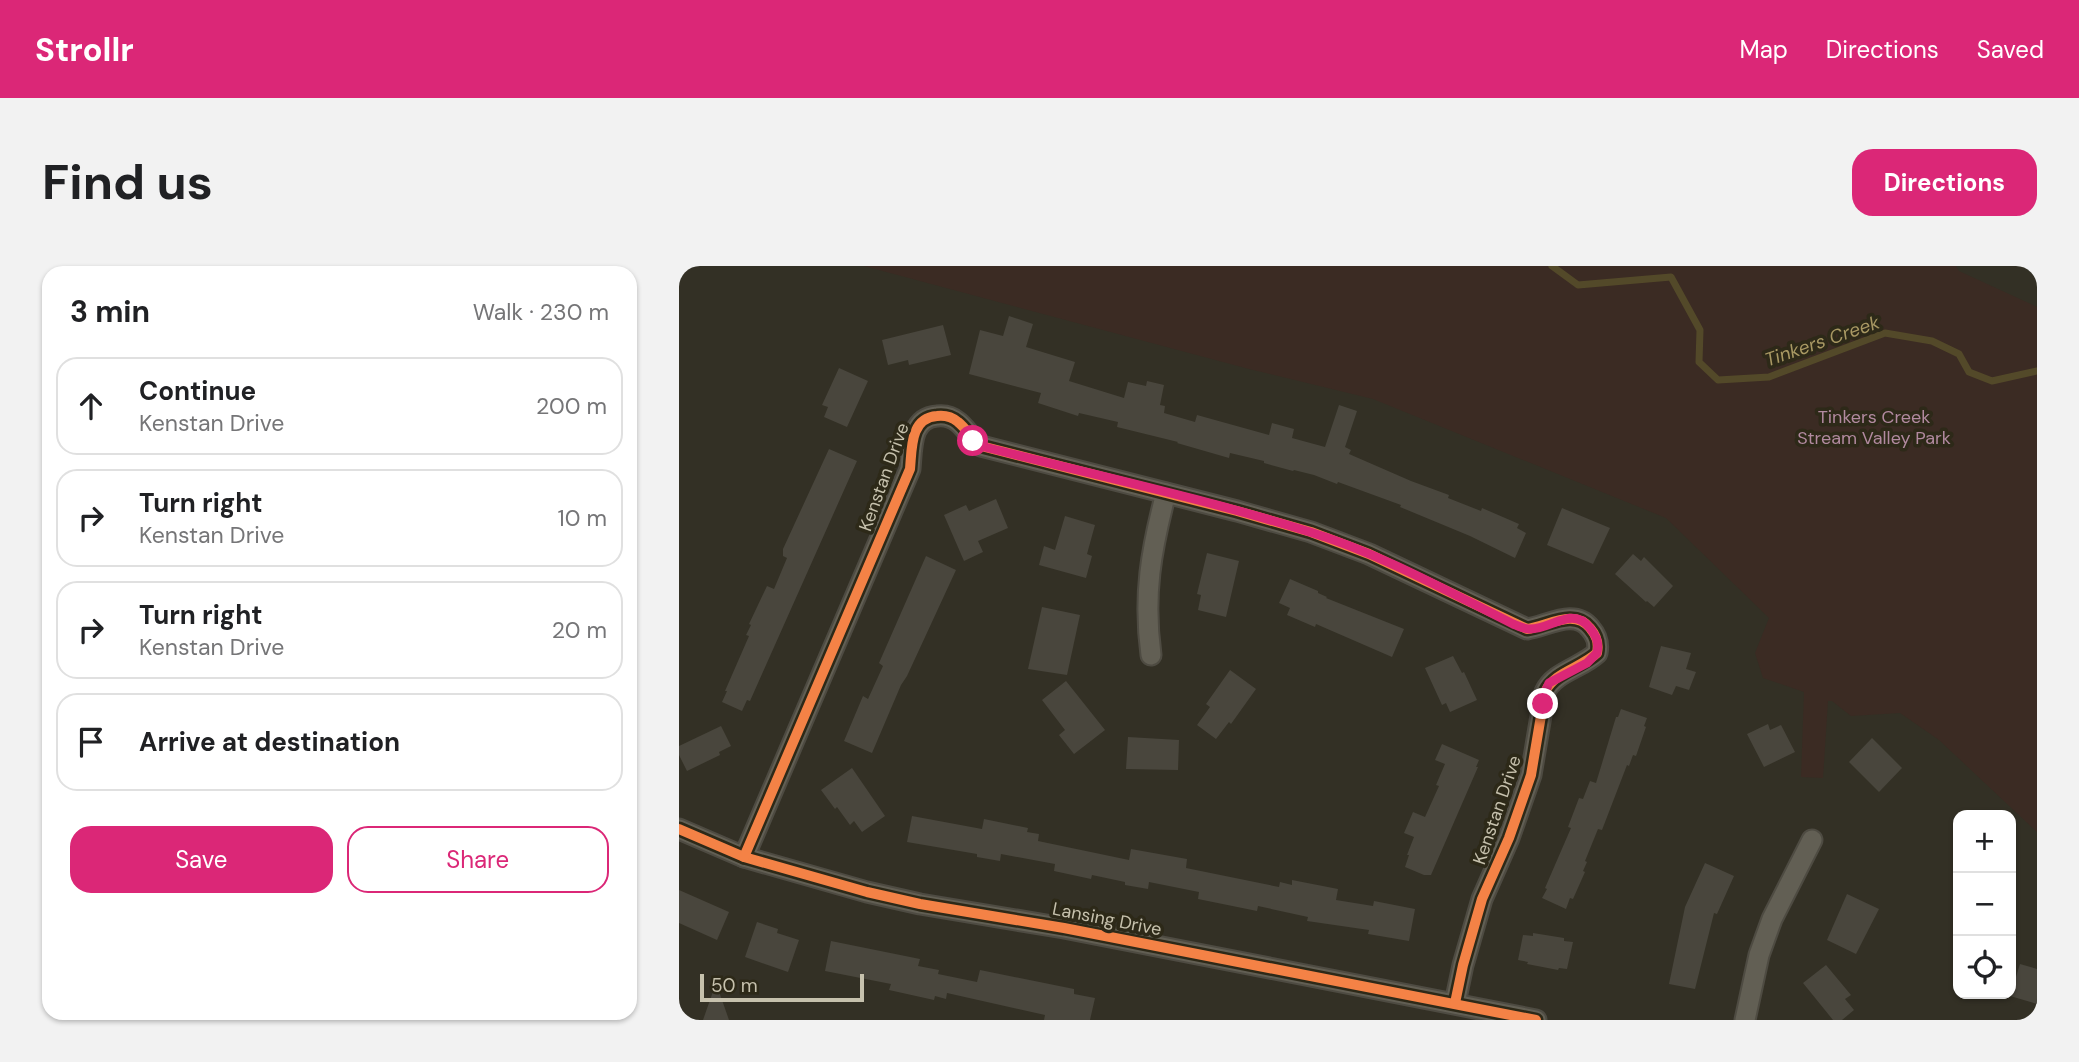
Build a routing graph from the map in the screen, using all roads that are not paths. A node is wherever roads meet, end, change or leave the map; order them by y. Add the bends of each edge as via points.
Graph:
1 (1166, 493) junction
2 (1151, 656) dead end
3 (679, 830) edge
4 (1812, 840) dead end
5 (744, 857) junction
6 (1455, 1003) junction
7 (1536, 1020) edge
8 (1745, 1020) edge

1 - 2 street via 1147,596
1 - 5 street, Kenstan Drive via 981,446 945,415 924,420 916,429 910,469 878,547
1 - 6 street, Kenstan Drive via 1311,532 1370,554 1527,629 1574,618 1584,621 1598,639 1597,653 1587,663 1549,683 1545,692 1531,775 1482,900
3 - 5 street, Lansing Drive
4 - 8 street via 1772,919
5 - 6 street, Lansing Drive via 920,904
6 - 7 street, Lansing Drive

